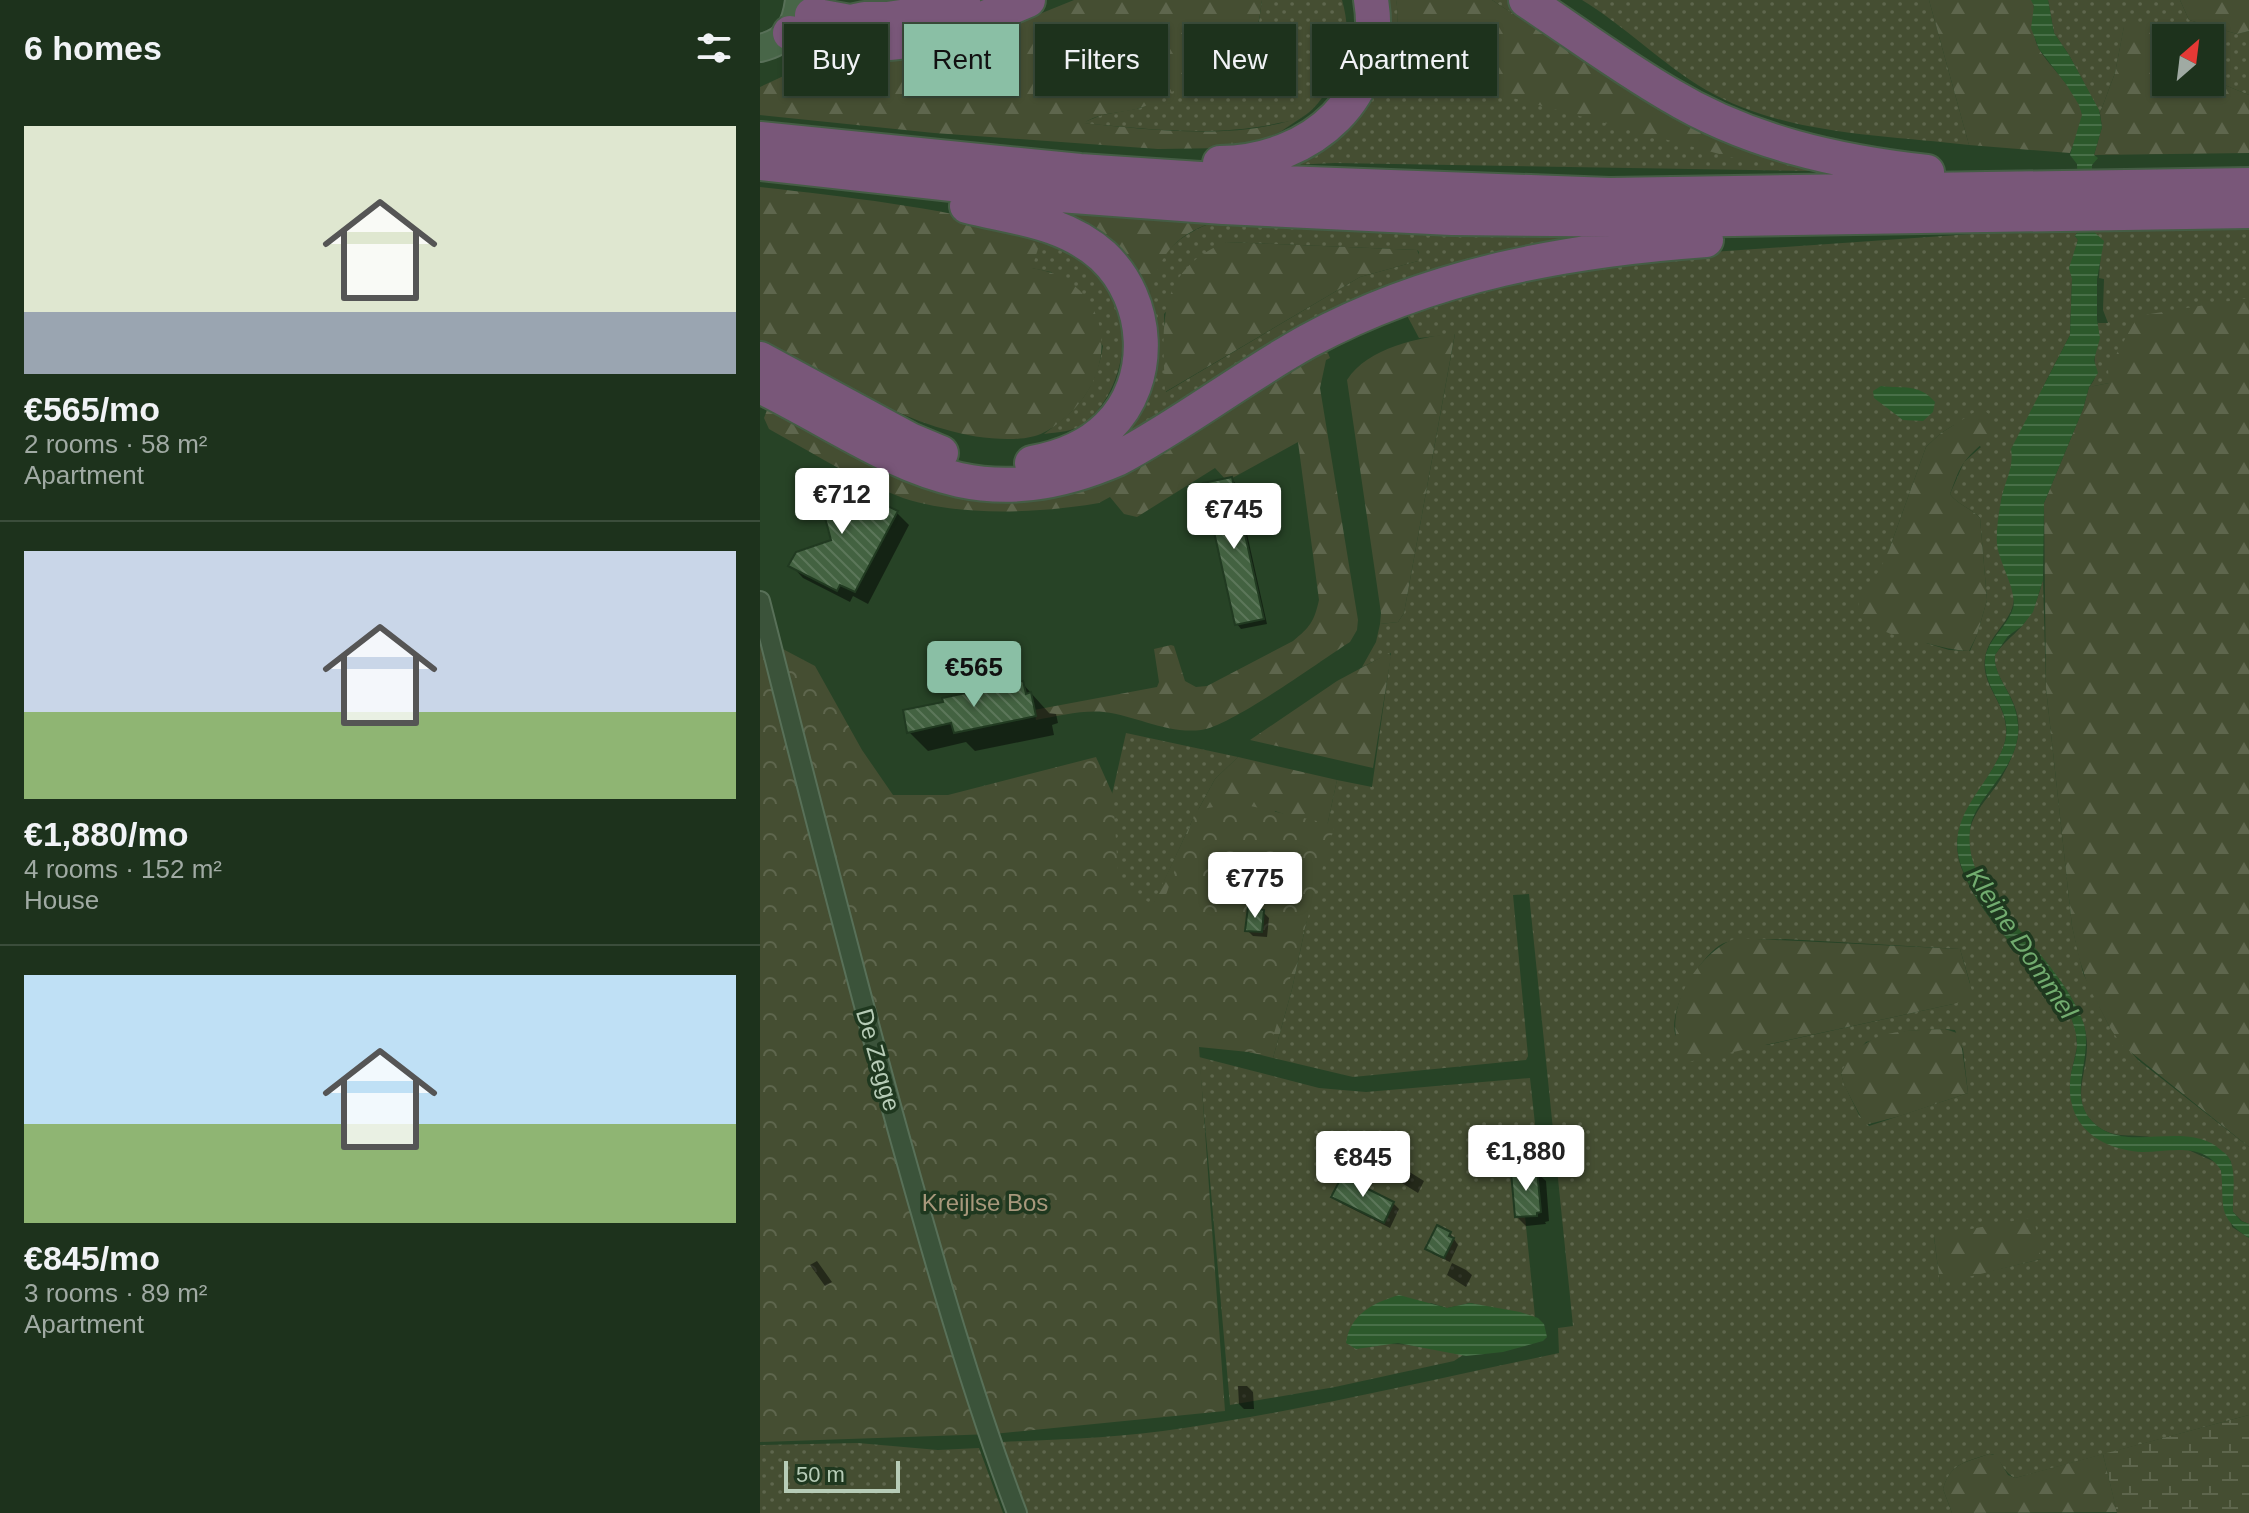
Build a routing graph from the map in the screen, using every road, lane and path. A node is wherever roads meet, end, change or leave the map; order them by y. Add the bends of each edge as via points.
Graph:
1 (963, 0) edge
2 (1028, 0) edge
3 (1371, 0) edge
4 (1526, 0) edge
5 (788, 12) edge
6 (760, 48) edge
7 (760, 139) edge
8 (760, 163) edge
9 (1080, 171) junction
10 (843, 174) junction
11 (2249, 185) edge
12 (2085, 201) junction
13 (2249, 211) edge
14 (1892, 217) junction
15 (760, 359) edge
16 (760, 386) edge
17 (760, 601) edge
18 (1017, 1513) edge

1 - 5 highway via 918,16 864,19
2 - 5 highway via 960,29 896,44 848,44
3 - 9 highway via 1375,31 1364,79 1345,107 1307,140 1242,163
4 - 12 highway via 1669,95 1775,142 1873,165 1998,176
5 - 6 main road via 779,42
7 - 9 highway
8 - 10 highway
9 - 12 highway via 1610,195
10 - 14 highway via 1223,207 1452,218
10 - 15 highway via 1045,223 1096,250 1122,279 1138,316 1141,345 1133,389 1110,426 1089,443 1043,461 1000,465 920,445
11 - 12 highway
12 - 13 highway
12 - 14 highway
14 - 16 highway via 1830,232 1567,254 1452,283 1390,303 1308,341 1117,459 1046,481 989,484 934,474 887,455
17 - 18 street, De Zegge via 932,1254

